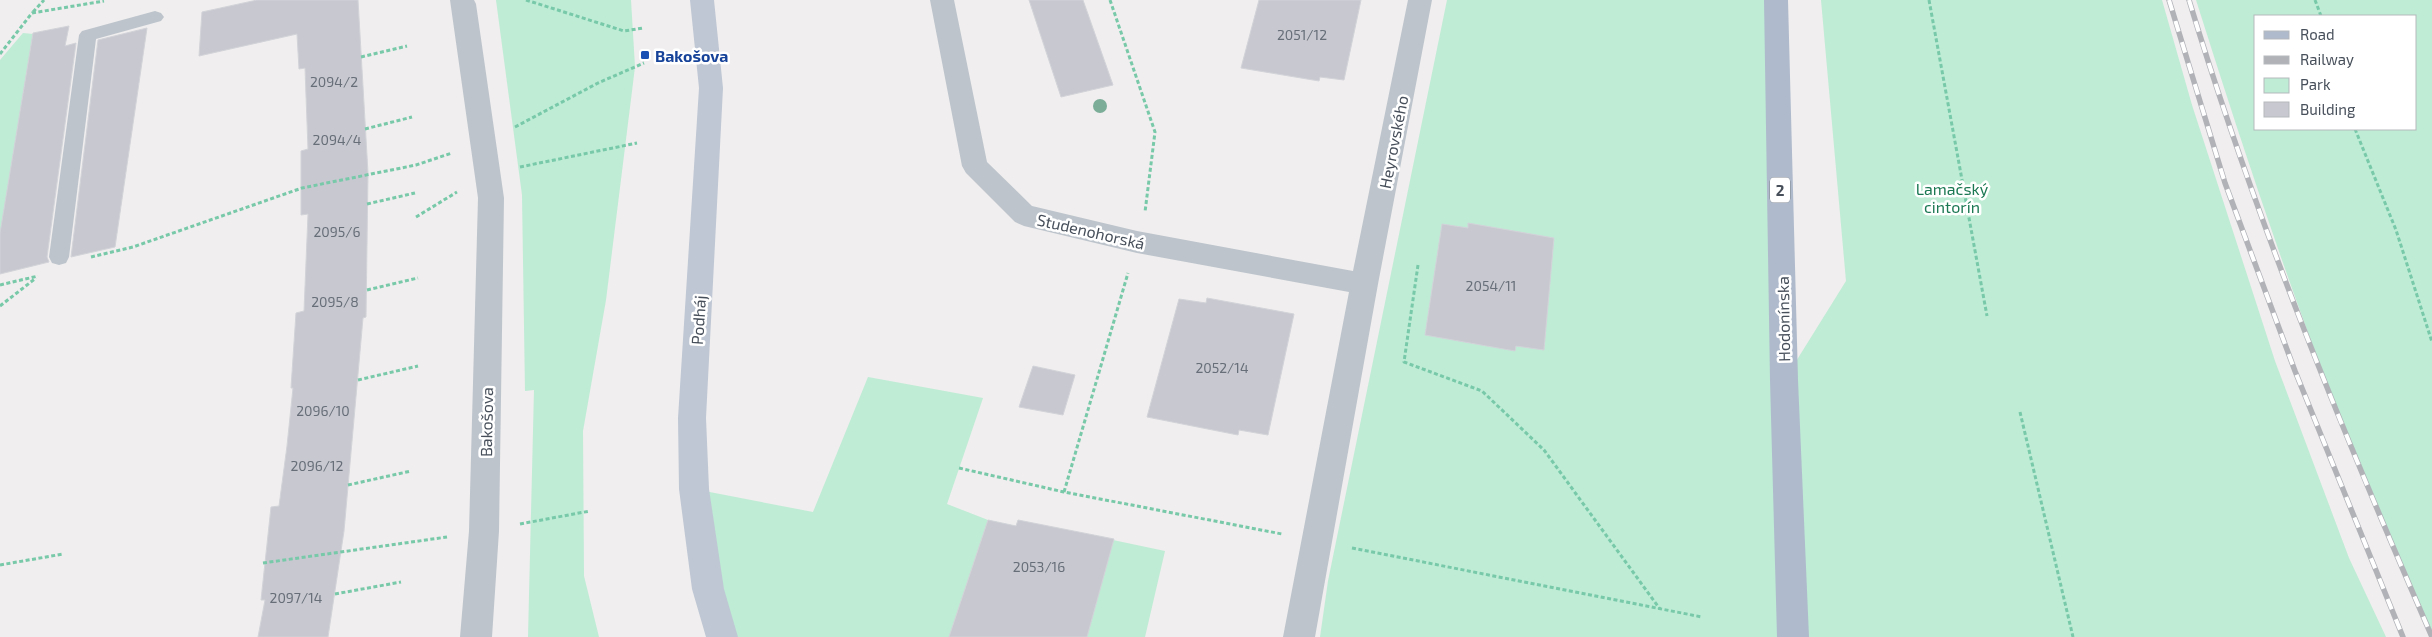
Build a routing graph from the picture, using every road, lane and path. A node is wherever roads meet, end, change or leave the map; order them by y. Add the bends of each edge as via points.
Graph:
1 (44, 0) edge
2 (107, 0) edge
3 (462, 0) edge
4 (526, 0) edge
5 (702, 0) edge
6 (942, 0) edge
7 (1420, 0) edge
8 (1776, 0) edge
9 (1929, 0) edge
10 (2316, 0) edge
11 (32, 13) junction
12 (2321, 15) edge
13 (155, 17) dead end
14 (643, 28) dead end
15 (407, 46) dead end
16 (0, 54) edge
17 (361, 57) dead end
18 (644, 63) dead end
19 (412, 117) dead end
20 (365, 129) dead end
21 (2355, 130) edge
22 (483, 143) junction
23 (637, 143) dead end
24 (487, 174) junction
25 (415, 194) dead end
26 (367, 204) dead end
27 (416, 217) dead end
28 (59, 257) dead end
29 (86, 259) dead end
30 (1418, 265) dead end
31 (45, 273) dead end
32 (39, 276) junction
33 (418, 278) dead end
34 (1364, 284) junction
35 (0, 285) edge
36 (366, 290) dead end
37 (0, 306) edge
38 (1987, 316) dead end
39 (2432, 342) edge
40 (418, 366) dead end
41 (358, 380) dead end
42 (2020, 412) dead end
43 (411, 471) dead end
44 (348, 485) dead end
45 (590, 511) dead end
46 (551, 517) dead end
47 (484, 531) junction
48 (63, 554) dead end
49 (262, 564) dead end
50 (0, 565) edge
51 (401, 582) dead end
52 (334, 594) dead end
53 (1702, 617) dead end
54 (476, 637) edge
55 (722, 637) edge
56 (1299, 637) edge
57 (1793, 637) edge
58 (2073, 637) edge

1 - 11 path
2 - 11 path
3 - 22 street, Bakošova
4 - 14 path via 624,31
5 - 55 street, Podháj via 711,88 692,418 694,489 708,589
6 - 34 street, Studenohorská via 975,166 1024,216 1137,242
7 - 34 street, Heyrovského
8 - 57 main road, Hodonínska / 2
9 - 38 path
10 - 12 path
11 - 16 path
13 - 28 lane via 88,35
15 - 17 path
18 - 22 path via 598,83
19 - 20 path
21 - 39 path via 2396,230
22 - 24 street, Bakošova
22 - 29 path via 416,165 302,188 133,247
23 - 24 path
24 - 27 path
24 - 47 street, Bakošova via 491,198
25 - 26 path
30 - 53 path via 1404,362 1482,392 1544,450 1660,609
31 - 32 path
32 - 35 path
32 - 37 path
33 - 36 path
34 - 56 street, Heyrovského
40 - 41 path
42 - 58 path
43 - 44 path
45 - 46 path
47 - 49 path
47 - 54 street, Bakošova
48 - 50 path
51 - 52 path

